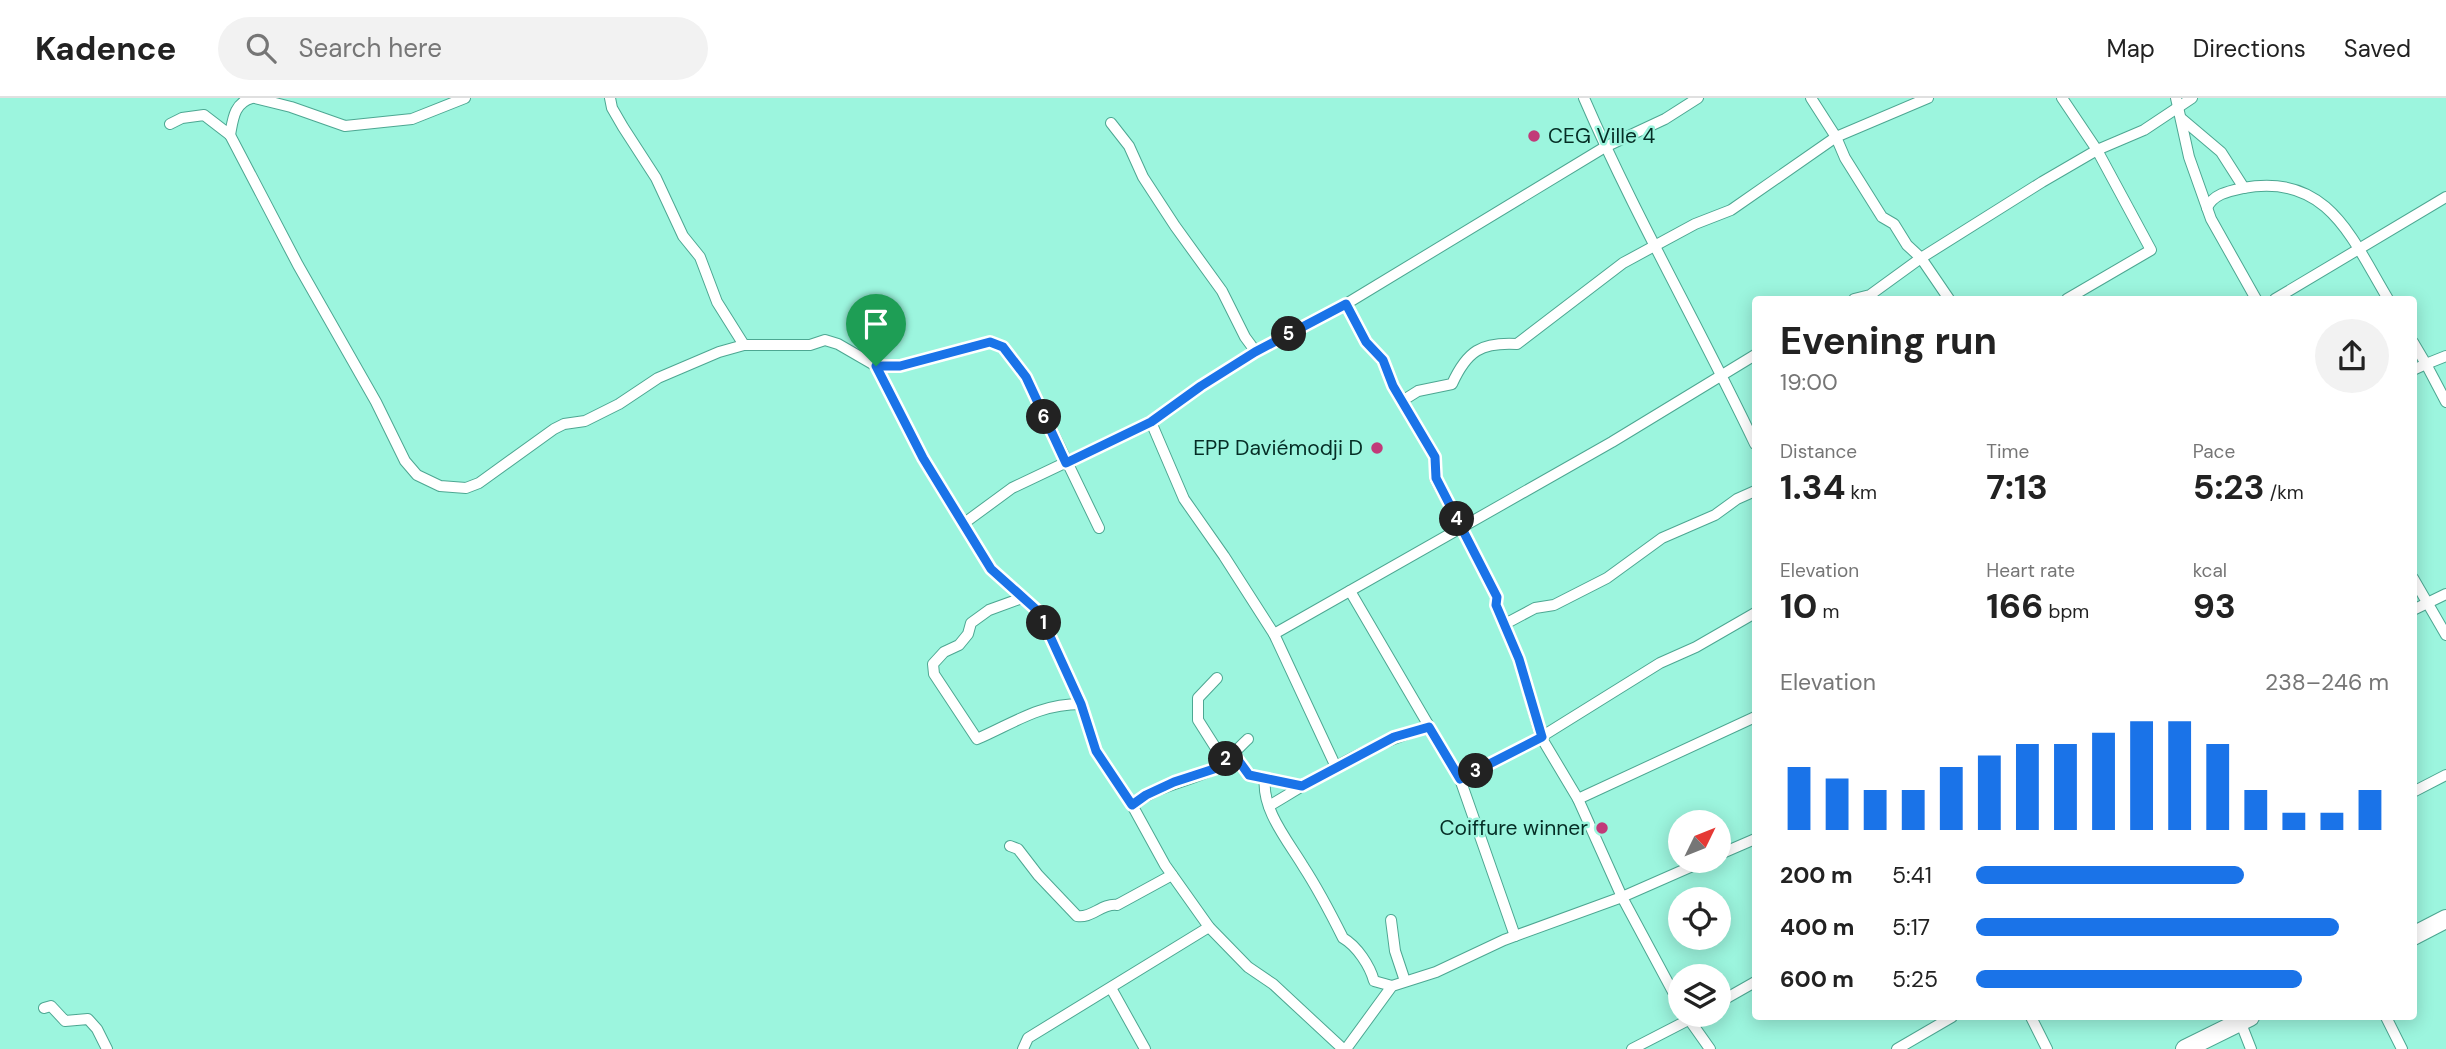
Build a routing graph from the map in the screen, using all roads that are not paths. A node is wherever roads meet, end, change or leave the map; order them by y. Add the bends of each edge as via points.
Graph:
1 (253, 98) edge
2 (465, 98) edge
3 (610, 98) edge
4 (1584, 98) edge
5 (1698, 98) edge
6 (1811, 98) edge
7 (1928, 98) edge
8 (2062, 98) edge
9 (2192, 98) edge
10 (2177, 102) edge
11 (2181, 118) junction
12 (1111, 123) dead end
13 (170, 124) dead end
14 (230, 135) junction
15 (1836, 137) junction
16 (1605, 147) junction
17 (2097, 150) junction
18 (2244, 188) junction
19 (2446, 197) edge
20 (2207, 208) junction
21 (1656, 246) junction
22 (2359, 250) junction
23 (1921, 257) junction
24 (1866, 296) edge
25 (1947, 296) edge
26 (2072, 296) edge
27 (2254, 296) edge
28 (2280, 296) edge
29 (2386, 296) edge
30 (1346, 304) junction
31 (744, 345) junction
32 (2417, 349) edge
33 (1255, 352) junction
34 (2446, 356) edge
35 (1752, 357) edge
36 (2426, 364) junction
37 (876, 366) junction
38 (2417, 368) edge
39 (1723, 374) junction
40 (1402, 401) junction
41 (2446, 402) edge
42 (1151, 422) junction
43 (1752, 437) edge
44 (1066, 463) junction
45 (1752, 492) edge
46 (963, 524) junction
47 (1100, 528) dead end
48 (1462, 528) junction
49 (2417, 586) edge
50 (1350, 591) junction
51 (2446, 594) edge
52 (1022, 598) junction
53 (2427, 603) junction
54 (2417, 608) edge
55 (1752, 615) edge
56 (1505, 624) junction
57 (1274, 634) junction
58 (2446, 635) edge
59 (1217, 678) dead end
60 (1081, 704) junction
61 (1752, 718) edge
62 (1429, 727) junction
63 (1542, 737) junction
64 (1248, 738) dead end
65 (1233, 753) junction
66 (1224, 761) junction
67 (1336, 767) junction
68 (2446, 775) edge
69 (1265, 778) junction
70 (1460, 779) junction
71 (1302, 786) junction
72 (2417, 790) edge
73 (1578, 799) junction
74 (1132, 805) junction
75 (1269, 806) junction
76 (1752, 840) edge
77 (1010, 846) dead end
78 (1731, 849) edge
79 (1677, 873) edge
80 (1172, 875) junction
81 (1622, 897) junction
82 (2446, 919) edge
83 (1391, 920) dead end
84 (1209, 927) junction
85 (2417, 934) edge
86 (1516, 936) junction
87 (1405, 981) junction
88 (1668, 983) edge
89 (1752, 984) edge
90 (1392, 985) junction
91 (1111, 988) junction
92 (1731, 996) edge
93 (44, 1008) dead end
94 (1947, 1020) edge
95 (2032, 1020) edge
96 (2243, 1020) edge
97 (2245, 1020) edge
98 (2388, 1020) edge
99 (1671, 1027) edge
100 (1694, 1027) edge
101 (107, 1049) edge
102 (1023, 1049) edge
103 (1145, 1049) edge
104 (1344, 1049) edge
105 (1632, 1049) edge
106 (1710, 1049) edge
107 (1897, 1049) edge
108 (2047, 1049) edge
109 (2185, 1049) edge
110 (2251, 1049) edge
111 (2402, 1049) edge

1 - 2 street via 345,126 412,119
1 - 14 street via 234,112
3 - 31 street
4 - 16 street
5 - 16 street
6 - 15 street
7 - 15 street
8 - 17 street
9 - 10 street
10 - 11 street
10 - 17 street via 2144,130
11 - 18 street via 2221,152
11 - 20 street
12 - 33 street via 1222,291
13 - 14 street via 204,116
14 - 31 street via 405,461 417,475 440,486 466,488 479,483 554,429 585,421 658,378
15 - 21 street via 1731,210
15 - 23 street via 1882,217 1894,224
16 - 21 street
16 - 30 street
17 - 23 street
17 - 26 street via 2151,250
18 - 20 street via 2220,194
18 - 22 street via 2303,191 2329,207
19 - 22 street
20 - 27 street
21 - 39 street
21 - 40 street via 1623,263 1517,344 1483,346 1460,365 1452,384 1418,391
22 - 28 street
22 - 29 street
23 - 24 street
23 - 25 street
30 - 33 street
30 - 40 street via 1366,342 1383,360
31 - 37 street via 810,345 825,340
32 - 36 street
33 - 42 street
34 - 36 street
35 - 39 street
36 - 38 street
36 - 41 street
37 - 44 street via 900,366 990,342 1003,347 1026,377
37 - 46 street
39 - 43 street
39 - 48 street
40 - 48 street via 1435,457 1436,478
42 - 44 street
42 - 57 street via 1184,499
44 - 46 street via 1012,488
44 - 47 street
45 - 56 street via 1662,538 1607,578
46 - 52 street via 991,569
48 - 50 street
48 - 56 street via 1497,597
49 - 53 street
50 - 57 street
50 - 62 street
51 - 53 street
52 - 60 street via 1039,612
52 - 60 street via 989,610 971,623 959,645 933,664 934,674 976,739 1034,711
53 - 54 street
53 - 58 street
55 - 63 street via 1660,663
56 - 63 street
57 - 67 street
59 - 66 street via 1198,698 1198,720
60 - 74 street via 1096,751
61 - 73 street
62 - 67 street via 1394,737
62 - 70 street
63 - 70 street
63 - 73 street
64 - 65 street
65 - 66 street
65 - 69 street via 1249,775
66 - 74 street
67 - 71 street
68 - 72 street
69 - 71 street
69 - 75 street via 1263,790
70 - 86 street
71 - 75 street
73 - 81 street
74 - 80 street
75 - 90 street via 1343,938 1354,944 1374,981
76 - 78 street
77 - 80 street via 1018,849 1077,916 1116,905
79 - 81 street
80 - 84 street
81 - 86 street
81 - 88 street
82 - 85 highway
83 - 87 street
84 - 91 street
84 - 104 street via 1248,967
86 - 87 street
87 - 90 street
89 - 92 street
90 - 104 street
91 - 102 street via 1028,1038
91 - 103 street
93 - 101 street via 51,1006 65,1021 88,1019
94 - 107 street
95 - 108 street
96 - 109 highway
97 - 110 street
98 - 111 street
99 - 105 street
100 - 106 street

